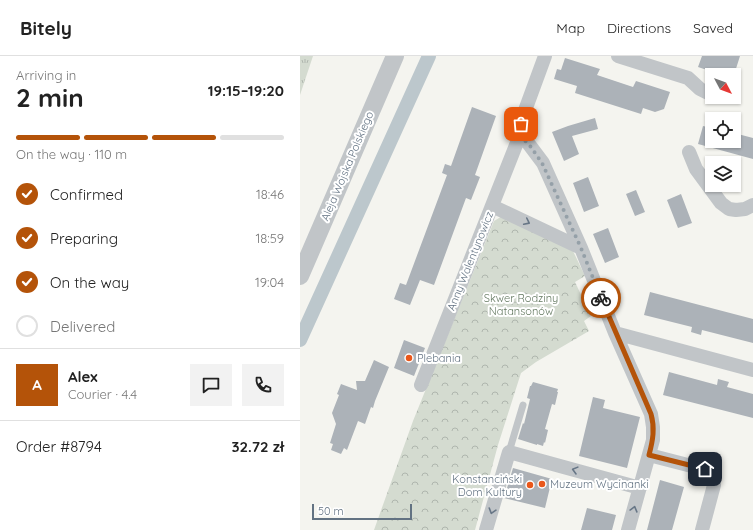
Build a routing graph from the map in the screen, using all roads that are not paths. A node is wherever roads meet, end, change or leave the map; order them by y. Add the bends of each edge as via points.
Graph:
1 (395, 56) edge
2 (545, 56) edge
3 (618, 56) edge
4 (705, 92) edge
5 (518, 136) junction
6 (689, 152) dead end
7 (753, 205) edge
8 (492, 206) junction
9 (581, 248) junction
10 (300, 276) edge
11 (616, 333) junction
12 (753, 370) edge
13 (421, 385) dead end
14 (523, 405) dead end
15 (509, 452) junction
16 (649, 455) junction
17 (640, 488) junction
18 (486, 530) edge
19 (628, 530) edge
20 (702, 530) edge

1 - 10 street, Aleja Wojska Polskiego
2 - 5 street, Anny Walentynowicz
3 - 4 street via 688,78
5 - 8 street, Anny Walentynowicz
5 - 9 street via 528,143 542,163
6 - 7 street via 696,168 721,204 736,210
8 -> 9 street
8 - 13 street, Anny Walentynowicz
9 - 11 street
11 - 12 street
11 - 16 street via 651,414 654,433
14 - 15 lane
17 -> 15 street
15 -> 18 street
16 - 17 street
16 - 20 street via 711,471 714,485
19 -> 17 street

